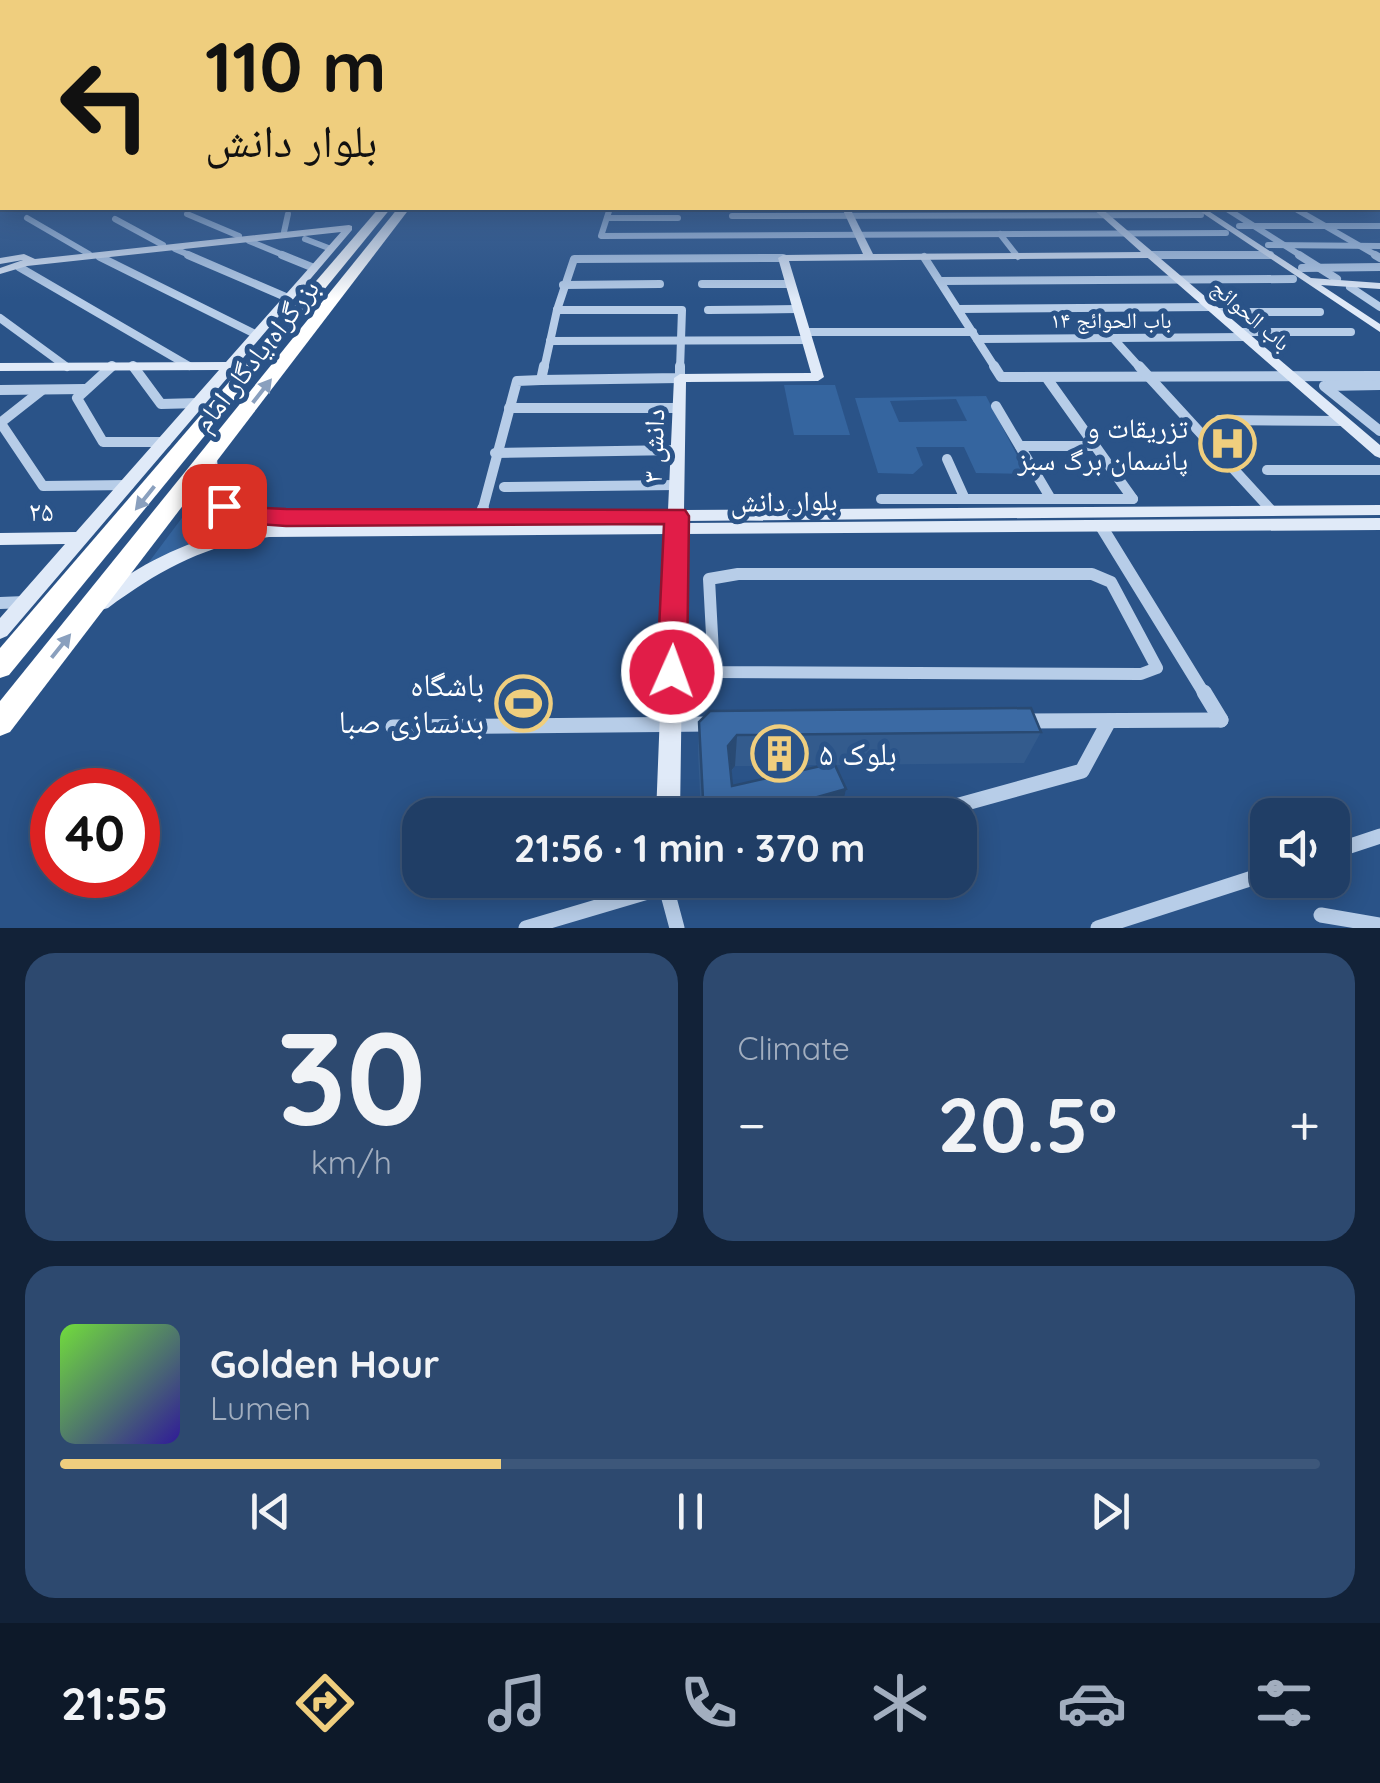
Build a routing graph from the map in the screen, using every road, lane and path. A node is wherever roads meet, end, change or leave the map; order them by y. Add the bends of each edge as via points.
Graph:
1 (392, 212) edge
2 (393, 212) edge
3 (609, 212) edge
4 (804, 212) edge
5 (845, 212) edge
6 (848, 212) edge
7 (1101, 212) edge
8 (1212, 212) edge
9 (1213, 212) edge
10 (1233, 212) edge
11 (1301, 212) edge
12 (187, 214) dead end
13 (288, 214) dead end
14 (732, 216) dead end
15 (805, 216) junction
16 (27, 218) dead end
17 (607, 218) junction
18 (678, 218) dead end
19 (115, 219) dead end
20 (1380, 223) edge
21 (1239, 226) junction
22 (1254, 226) junction
23 (1324, 226) junction
24 (1226, 233) dead end
25 (284, 234) junction
26 (1000, 234) junction
27 (1126, 234) junction
28 (708, 235) junction
29 (810, 235) junction
30 (859, 235) junction
31 (244, 238) junction
32 (305, 239) dead end
33 (163, 245) junction
34 (1284, 245) junction
35 (1358, 246) junction
36 (1380, 246) edge
37 (175, 249) junction
38 (330, 249) junction
39 (1269, 250) junction
40 (94, 255) junction
41 (1018, 256) junction
42 (1152, 256) junction
43 (924, 257) junction
44 (783, 258) junction
45 (870, 258) junction
46 (1380, 258) edge
47 (708, 259) junction
48 (1, 262) edge
49 (26, 263) junction
50 (1380, 266) edge
51 (314, 268) junction
52 (1302, 268) junction
53 (1319, 268) junction
54 (1293, 279) dead end
55 (1337, 279) dead end
56 (940, 281) junction
57 (1181, 281) junction
58 (1308, 281) junction
59 (1322, 281) junction
60 (660, 284) dead end
61 (702, 284) dead end
62 (791, 284) junction
63 (564, 285) junction
64 (1380, 286) edge
65 (1350, 287) dead end
66 (312, 297) junction
67 (288, 298) junction
68 (1380, 306) edge
69 (798, 309) junction
70 (958, 309) junction
71 (1214, 309) junction
72 (557, 310) junction
73 (708, 310) dead end
74 (276, 311) junction
75 (1320, 312) dead end
76 (0, 318) edge
77 (1380, 319) edge
78 (1380, 330) edge
79 (1351, 332) dead end
80 (258, 335) junction
81 (975, 335) junction
82 (1243, 335) junction
83 (806, 336) junction
84 (1114, 338) junction
85 (550, 341) junction
86 (681, 341) junction
87 (112, 366) junction
88 (134, 366) junction
89 (189, 366) junction
90 (232, 366) junction
91 (0, 367) edge
92 (67, 367) junction
93 (1046, 376) junction
94 (1147, 376) junction
95 (1290, 376) junction
96 (1380, 376) edge
97 (680, 378) junction
98 (541, 380) junction
99 (1380, 385) edge
100 (86, 389) junction
101 (0, 390) edge
102 (42, 390) junction
103 (200, 404) junction
104 (996, 406) dead end
105 (509, 408) junction
106 (679, 408) junction
107 (1219, 420) dead end
108 (1343, 421) junction
109 (0, 422) edge
110 (202, 428) junction
111 (1380, 431) edge
112 (167, 442) junction
113 (1020, 446) junction
114 (1095, 446) junction
115 (678, 450) junction
116 (495, 453) junction
117 (1380, 454) edge
118 (210, 459) junction
119 (947, 459) dead end
120 (1267, 470) dead end
121 (1380, 470) edge
122 (129, 485) junction
123 (677, 485) junction
124 (504, 487) dead end
125 (964, 498) junction
126 (1051, 498) junction
127 (881, 499) dead end
128 (1138, 505) junction
129 (1380, 510) edge
130 (1272, 511) junction
131 (241, 515) junction
132 (481, 518) junction
133 (676, 522) junction
134 (1380, 524) edge
135 (1101, 526) junction
136 (227, 534) junction
137 (82, 538) junction
138 (0, 539) edge
139 (26, 602) junction
140 (0, 603) edge
141 (90, 611) junction
142 (0, 632) edge
143 (0, 667) edge
144 (672, 672) junction
145 (714, 672) junction
146 (1109, 720) junction
147 (0, 722) edge
148 (1009, 722) edge
149 (730, 724) edge
150 (670, 725) junction
151 (393, 728) dead end
152 (668, 798) edge
153 (977, 800) edge
154 (1380, 836) edge
155 (1350, 846) edge
156 (1250, 879) edge
157 (622, 898) edge
158 (674, 898) edge
159 (1321, 915) dead end
160 (1380, 925) edge
161 (526, 928) edge
162 (677, 928) edge
163 (1098, 928) edge

1 - 66 highway, بزرگراه یادگار امام
118 -> 2 highway, بزرگراه یادگار امام
3 - 17 street
4 - 15 street
5 - 15 street
6 - 30 street
7 - 27 street, باب الحوائج
8 - 39 street
9 - 21 street
10 - 22 street
11 - 23 street
12 - 31 street
13 - 25 street
14 - 15 street
15 - 29 street
16 - 40 street
17 - 18 street
17 - 28 street via 601,236
19 - 33 street
20 - 23 street
21 - 22 street
21 - 39 street
22 - 23 street
22 - 34 street
23 - 35 street
24 - 27 street
25 - 31 street
25 - 38 street via 349,228
26 - 27 street
26 - 30 street
26 - 41 street
27 - 42 street, باب الحوائج
28 - 29 street
28 - 47 street
29 - 30 street
30 - 45 street
31 - 33 street
31 - 37 street
31 - 51 street
32 - 38 street
33 - 40 street
34 - 35 street
34 - 39 street
34 - 53 street
35 - 36 street
35 - 46 street
37 - 40 street
37 - 67 street
38 - 51 street
39 - 42 street
39 - 52 street
39 - 58 street
40 - 49 street
40 - 80 street
41 - 42 street
41 - 43 street
42 - 57 street, باب الحوائج
43 - 45 street
43 - 56 street
44 - 45 street
44 - 47 street
44 - 62 street
47 - 63 street via 574,259
48 - 49 street
49 - 89 street
50 - 53 street
51 - 67 street
52 - 53 street
52 - 59 street
53 - 55 street
54 - 57 street
56 - 57 street
56 - 70 street
57 - 71 street, باب الحوائج
58 - 59 street
58 - 78 street
59 - 64 street
59 - 77 street
60 - 63 street
61 - 62 street
62 - 69 street
63 - 72 street
65 - 68 street
66 - 74 street
66 - 110 highway, بزرگراه یادگار امام
67 - 74 street
69 - 73 street
69 - 83 street
70 - 71 street
70 - 81 street
71 - 75 street
71 - 82 street, باب الحوائج
72 - 85 street
72 - 86 street via 682,310
74 - 80 street
76 - 92 street
79 - 82 street, باب الحوائج ۱۴
80 - 90 street
81 - 83 street, باب الحوائج ۱۴
81 - 84 street, باب الحوائج ۱۴
81 - 93 street via 1001,377
82 - 84 street, باب الحوائج ۱۴
82 - 95 street, باب الحوائج
83 - 86 street, باب الحوائج ۱۴
83 - 97 street via 818,377
84 - 94 street
85 - 86 street, باب الحوائج ۱۴
85 - 98 street
86 - 97 street
87 - 88 street
87 - 92 street
87 - 100 street
88 - 89 street
88 - 103 street via 161,404
89 - 90 street
90 - 103 street
91 - 92 street
93 - 94 street
93 - 114 street
94 - 95 street
94 - 130 street
95 - 96 street
95 - 108 street, باب الحوائج
97 - 98 street
97 - 106 street, دانش ۳
98 - 105 street via 517,380
99 - 111 street via 1324,386
100 - 102 street
100 - 112 street via 77,398 103,442
101 - 102 street
102 - 109 street
103 - 112 street
104 - 113 street
105 - 106 street
105 - 116 street
106 - 115 street, دانش ۳
107 - 108 street
108 - 117 street, باب الحوائج
109 - 122 street via 43,486
110 - 112 street
110 -> 143 highway, بزرگراه یادگار امام
112 - 122 street
113 - 114 street
113 - 126 street
114 - 128 street
115 - 116 street
115 - 123 street, دانش ۳
116 - 132 street
118 - 131 street via 212,493
118 - 141 highway, بزرگراه یادگار امام
119 - 125 street
120 - 121 street
122 - 137 street
123 - 124 street
123 - 133 street, دانش ۳
125 - 126 street
125 - 127 street
126 - 128 street
128 - 130 street, بلوار دانش
128 - 133 street, بلوار دانش
129 - 130 street, بلوار دانش
131 - 132 street, بلوار دانش
131 - 136 street via 220,524
132 - 133 street, بلوار دانش
133 - 135 street, بلوار دانش
133 - 136 street, بلوار دانش
133 - 144 street, دانش ۳
134 - 135 street, بلوار دانش
135 - 146 street via 1221,720
136 - 141 street, بلوار دانش via 160,564
137 - 138 street, ۲۵
137 - 139 street
139 - 140 street
139 - 142 street
147 -> 141 highway, بزرگراه یادگار امام
144 - 145 street
144 - 150 street, دانش ۳
145 - 145 street via 1140,674 1156,668 1157,660 1111,582 1092,574 738,574 710,578
146 - 148 street
146 - 153 street via 1082,771
149 - 150 street
150 - 151 street
150 - 152 street, دانش ۳
154 - 155 street
156 - 163 street
157 - 161 street
158 - 162 street
159 - 160 street

